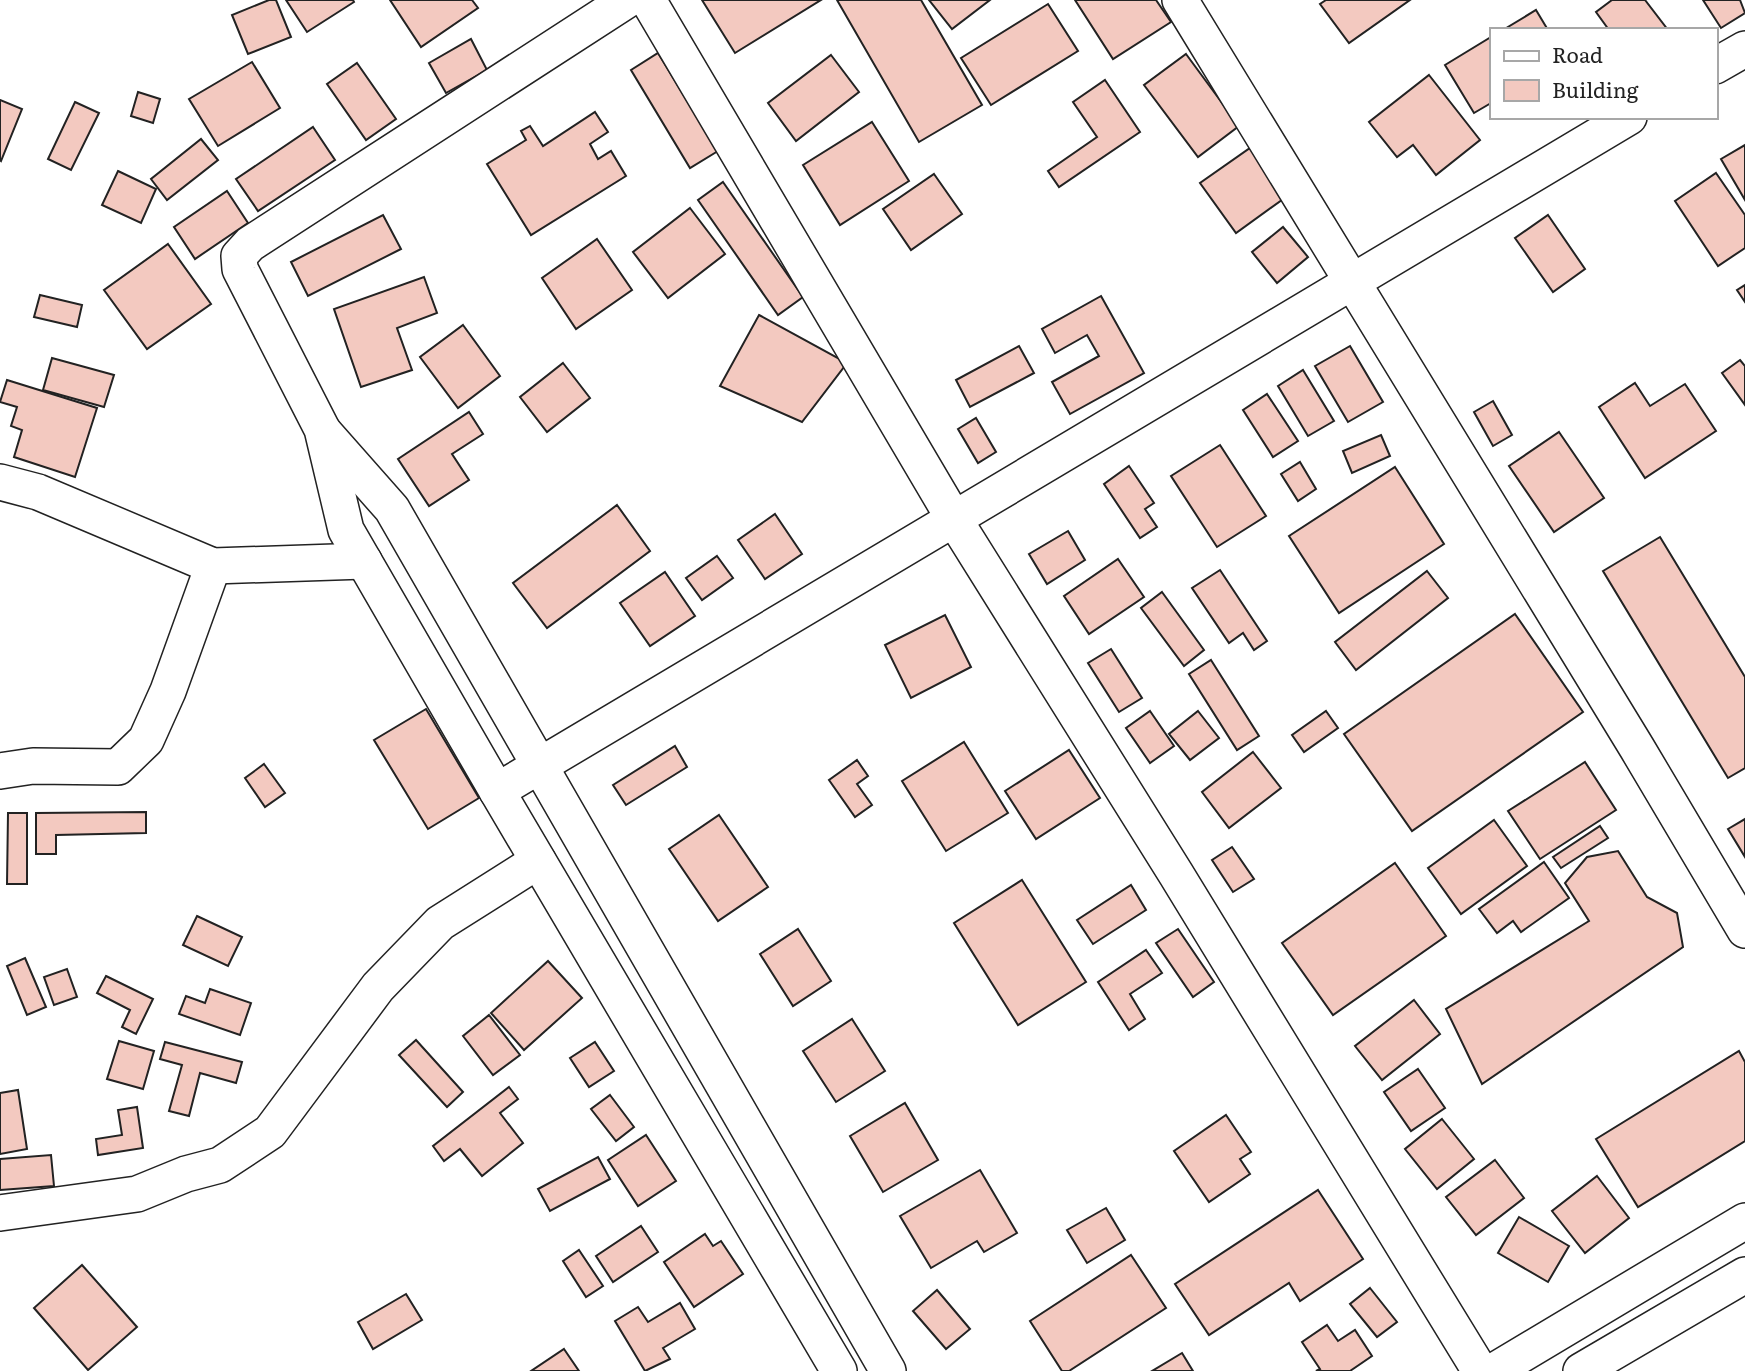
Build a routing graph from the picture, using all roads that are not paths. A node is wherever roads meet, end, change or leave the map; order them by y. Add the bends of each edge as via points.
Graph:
1 (627, 0) edge
2 (648, 0) edge
3 (1180, 0) edge
4 (1745, 49) edge
5 (1717, 65) edge
6 (1626, 119) edge
7 (1351, 281) junction
8 (322, 429) junction
9 (0, 482) edge
10 (954, 519) junction
11 (364, 561) junction
12 (212, 566) junction
13 (539, 766) junction
14 (0, 771) edge
15 (496, 791) junction
16 (538, 861) junction
17 (1745, 930) edge
18 (0, 1213) edge
19 (1745, 1221) edge
20 (1745, 1275) edge
21 (839, 1371) edge
22 (888, 1371) edge
23 (1480, 1371) edge
24 (1493, 1371) edge
25 (1581, 1371) edge

1 - 8 street via 250,244 239,256 240,269
2 - 10 street
3 - 7 street
4 - 5 street
6 - 7 street
7 - 10 street
7 - 17 street
8 - 11 street via 346,530
8 - 13 street via 393,509
9 - 12 street via 38,492
10 - 13 street
10 - 23 street
11 - 12 street
11 - 15 street
12 - 14 street via 146,740 118,767 33,766
13 - 15 street
13 - 22 street
15 - 16 street
16 - 18 street via 440,923 378,987 270,1132 220,1165 136,1194
16 - 21 street
19 - 24 street
20 - 25 street

